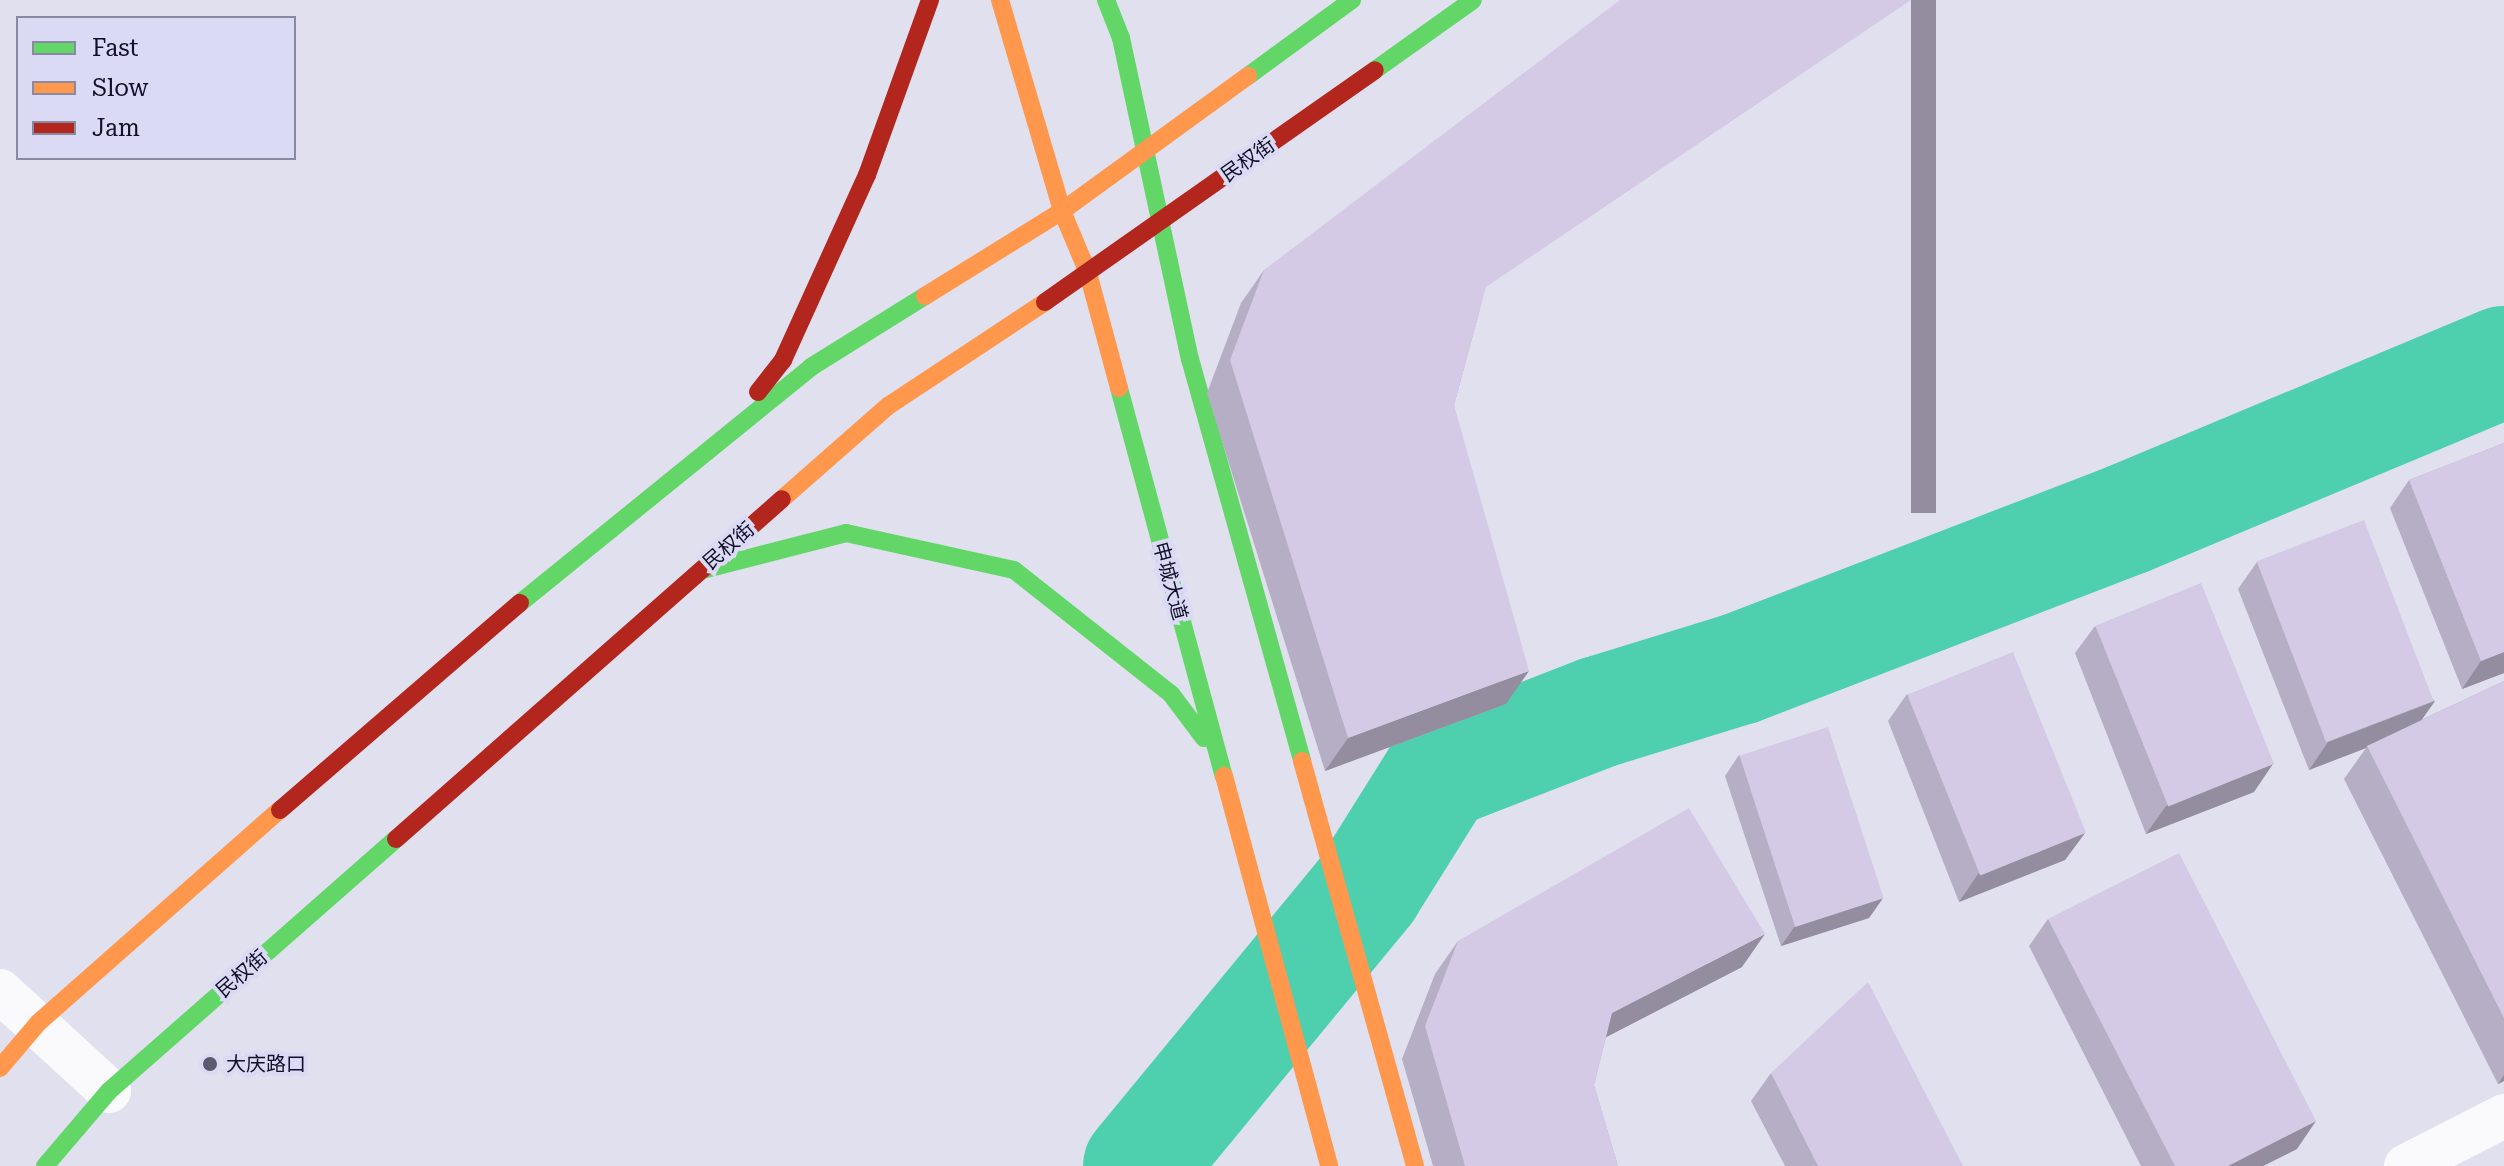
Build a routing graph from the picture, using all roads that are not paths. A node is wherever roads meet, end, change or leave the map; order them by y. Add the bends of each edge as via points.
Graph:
1 (930, 0) edge
2 (1000, 0) edge
3 (1106, 0) edge
4 (1352, 0) edge
5 (1473, 0) edge
6 (1146, 153) junction
7 (1062, 211) junction
8 (1161, 222) junction
9 (1088, 273) junction
10 (717, 443) junction
11 (700, 570) junction
12 (1216, 754) junction
13 (0, 991) edge
14 (38, 1023) junction
15 (0, 1068) edge
16 (109, 1091) junction
17 (2504, 1116) edge
18 (45, 1166) edge
19 (1329, 1166) edge
20 (1415, 1166) edge
21 (2406, 1166) edge

1 - 10 main road via 867,175 783,360
2 - 7 main road, 申城大道
3 - 6 main road via 1121,38
4 - 6 main road
5 - 8 main road, 民权街
6 - 7 main road
6 - 8 main road
7 - 9 main road, 申城大道
7 - 10 main road via 811,367
8 - 9 main road, 民权街
8 - 20 main road via 1190,359
9 - 11 main road, 民权街 via 888,406
9 - 12 main road, 申城大道
10 - 14 main road via 479,636
11 - 12 main road via 846,533 1014,570 1171,694
11 - 16 main road, 民权街
12 - 19 main road, 申城大道
13 - 14 street
14 - 15 main road
14 - 16 street
16 - 18 main road, 民权街
17 - 21 street

